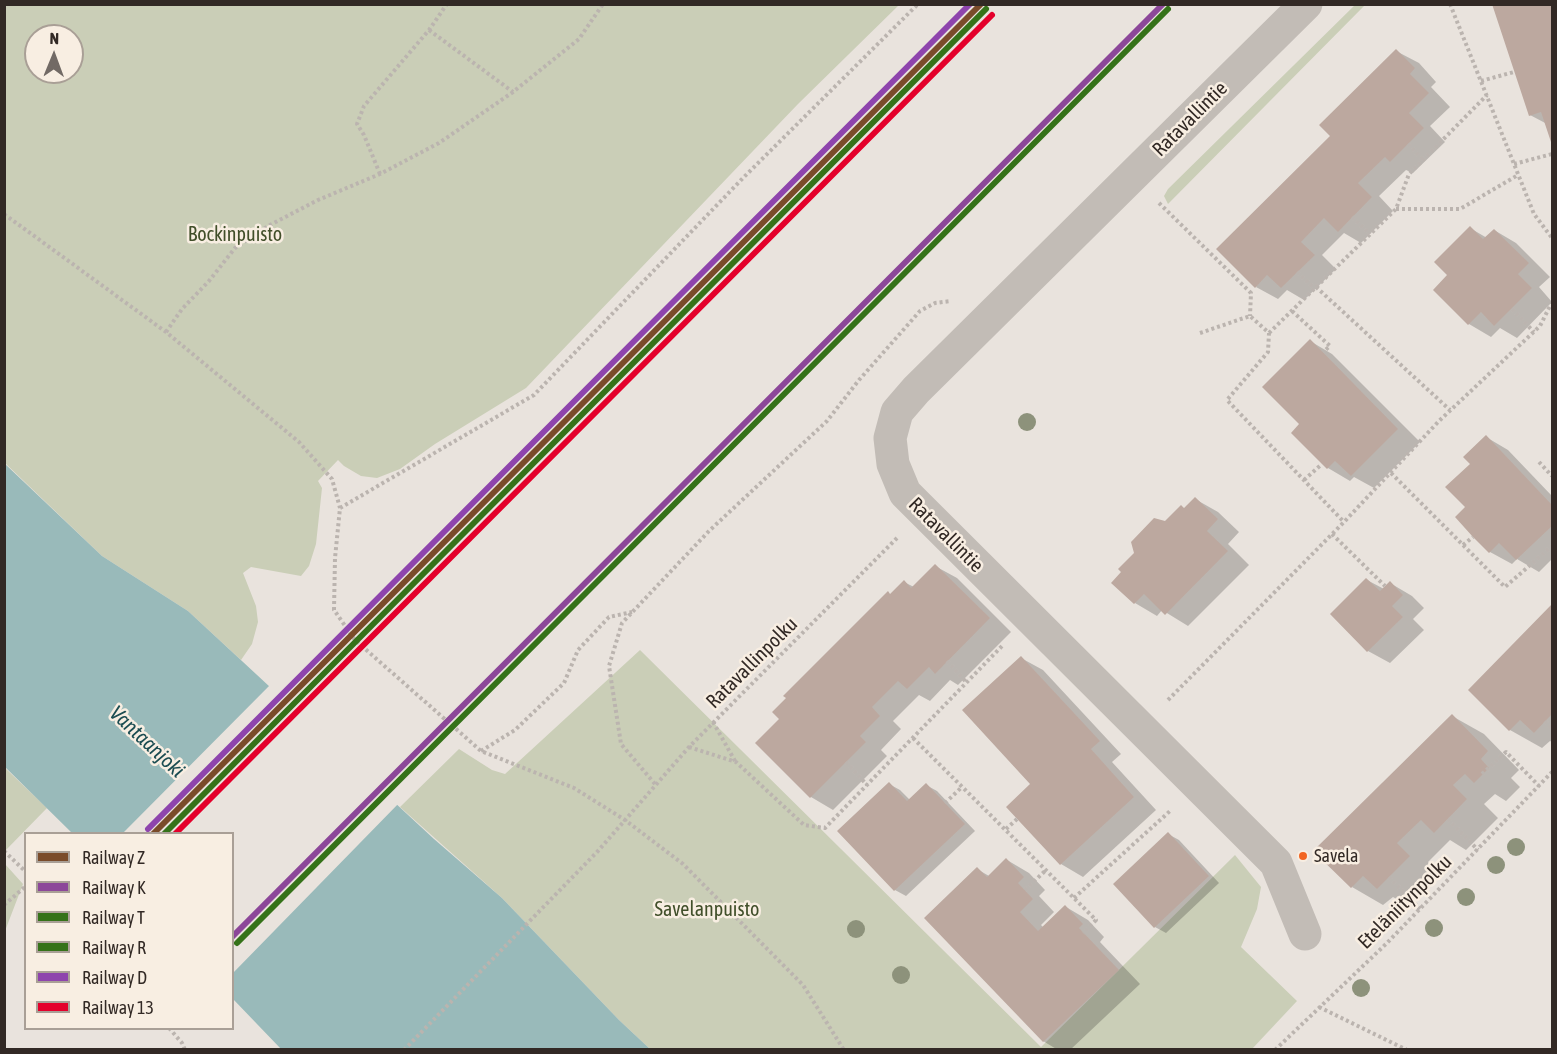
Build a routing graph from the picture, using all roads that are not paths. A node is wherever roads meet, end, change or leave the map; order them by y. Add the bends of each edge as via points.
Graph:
1 (1306, 4) edge
2 (1305, 934) dead end

1 - 2 street, Ratavallintie via 916,390 897,412 890,438 893,464 905,493 1276,863

